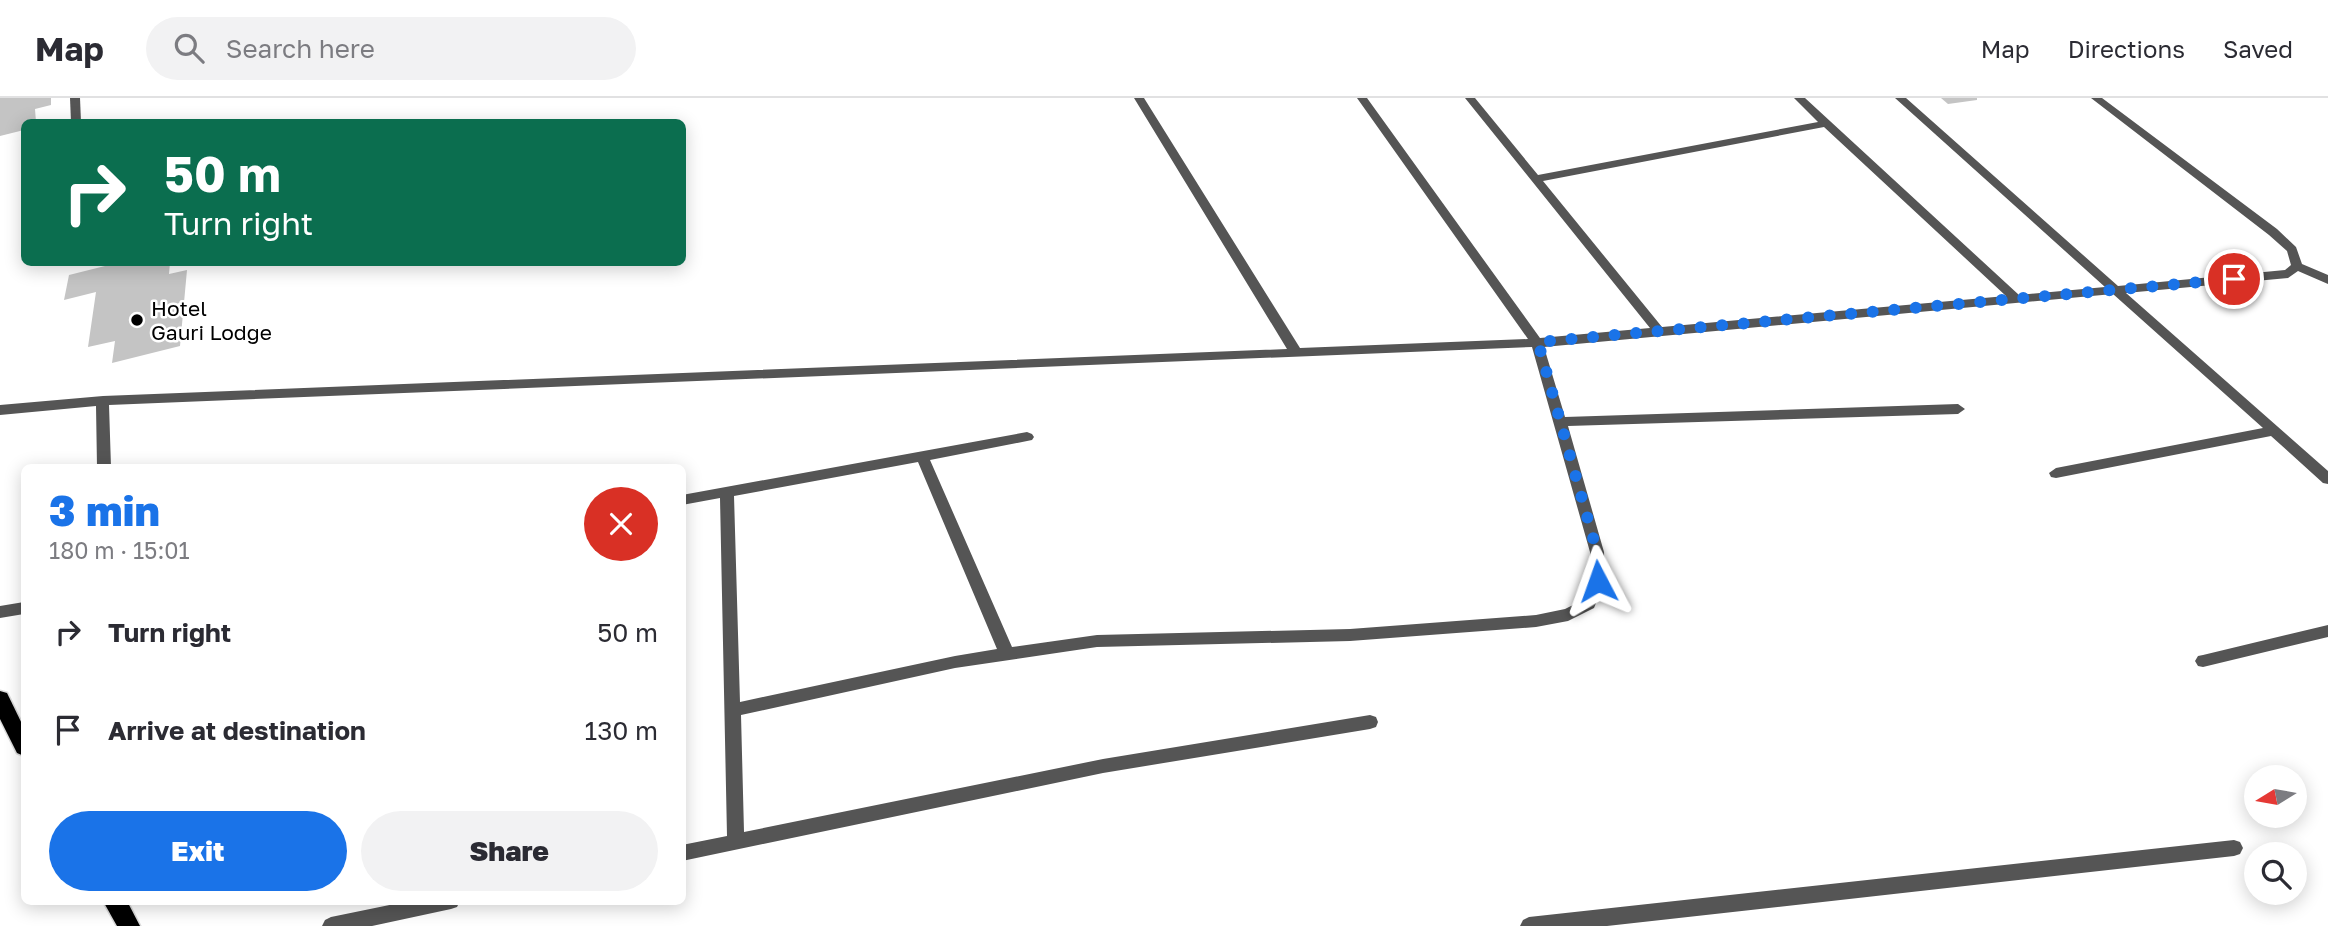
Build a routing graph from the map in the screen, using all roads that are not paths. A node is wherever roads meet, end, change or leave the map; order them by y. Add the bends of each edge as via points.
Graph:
1 (75, 98) edge
2 (1139, 98) edge
3 (1362, 98) edge
4 (1470, 98) edge
5 (1800, 98) edge
6 (1900, 98) edge
7 (2096, 98) edge
8 (76, 119) edge
9 (1827, 124) junction
10 (1535, 179) junction
11 (2297, 266) junction
12 (2328, 280) edge
13 (2117, 290) junction
14 (2015, 298) junction
15 (1660, 333) junction
16 (1538, 342) junction
17 (1295, 351) junction
18 (103, 401) junction
19 (1958, 409) dead end
20 (0, 410) edge
21 (1560, 422) junction
22 (2274, 431) junction
23 (1027, 437) dead end
24 (922, 456) junction
25 (104, 464) edge
26 (2056, 473) dead end
27 (2328, 479) edge
28 (727, 493) junction
29 (686, 498) edge
30 (21, 608) edge
31 (0, 612) edge
32 (2328, 631) edge
33 (1007, 654) junction
34 (2203, 661) dead end
35 (0, 699) edge
36 (733, 710) junction
37 (1370, 722) dead end
38 (21, 741) edge
39 (736, 842) junction
40 (2234, 848) dead end
41 (686, 852) edge
42 (116, 905) edge
43 (431, 905) edge
44 (129, 926) edge
45 (331, 926) edge
46 (1530, 926) edge

1 - 8 street
2 - 17 street
3 - 16 street
4 - 10 street
5 - 9 street
6 - 13 street
7 - 11 street via 2273,232 2292,250
9 - 10 street
9 - 14 street
10 - 15 street
11 - 12 street
11 - 13 street via 2288,274
13 - 14 street
13 - 22 street
14 - 15 street
15 - 16 street
16 - 17 street
16 - 21 street
17 - 18 street
18 - 20 street
18 - 25 street
19 - 21 street
21 - 33 street via 1597,552 1598,581 1590,604 1568,615 1350,635 1097,641
22 - 26 street
22 - 27 street
23 - 24 street
24 - 28 street
24 - 33 street
28 - 29 street
28 - 36 street
30 - 31 street
32 - 34 street
33 - 36 street
35 - 38 main road
36 - 39 street
37 - 39 street via 1103,766
39 - 41 street
40 - 46 street
42 - 44 main road
43 - 45 street

